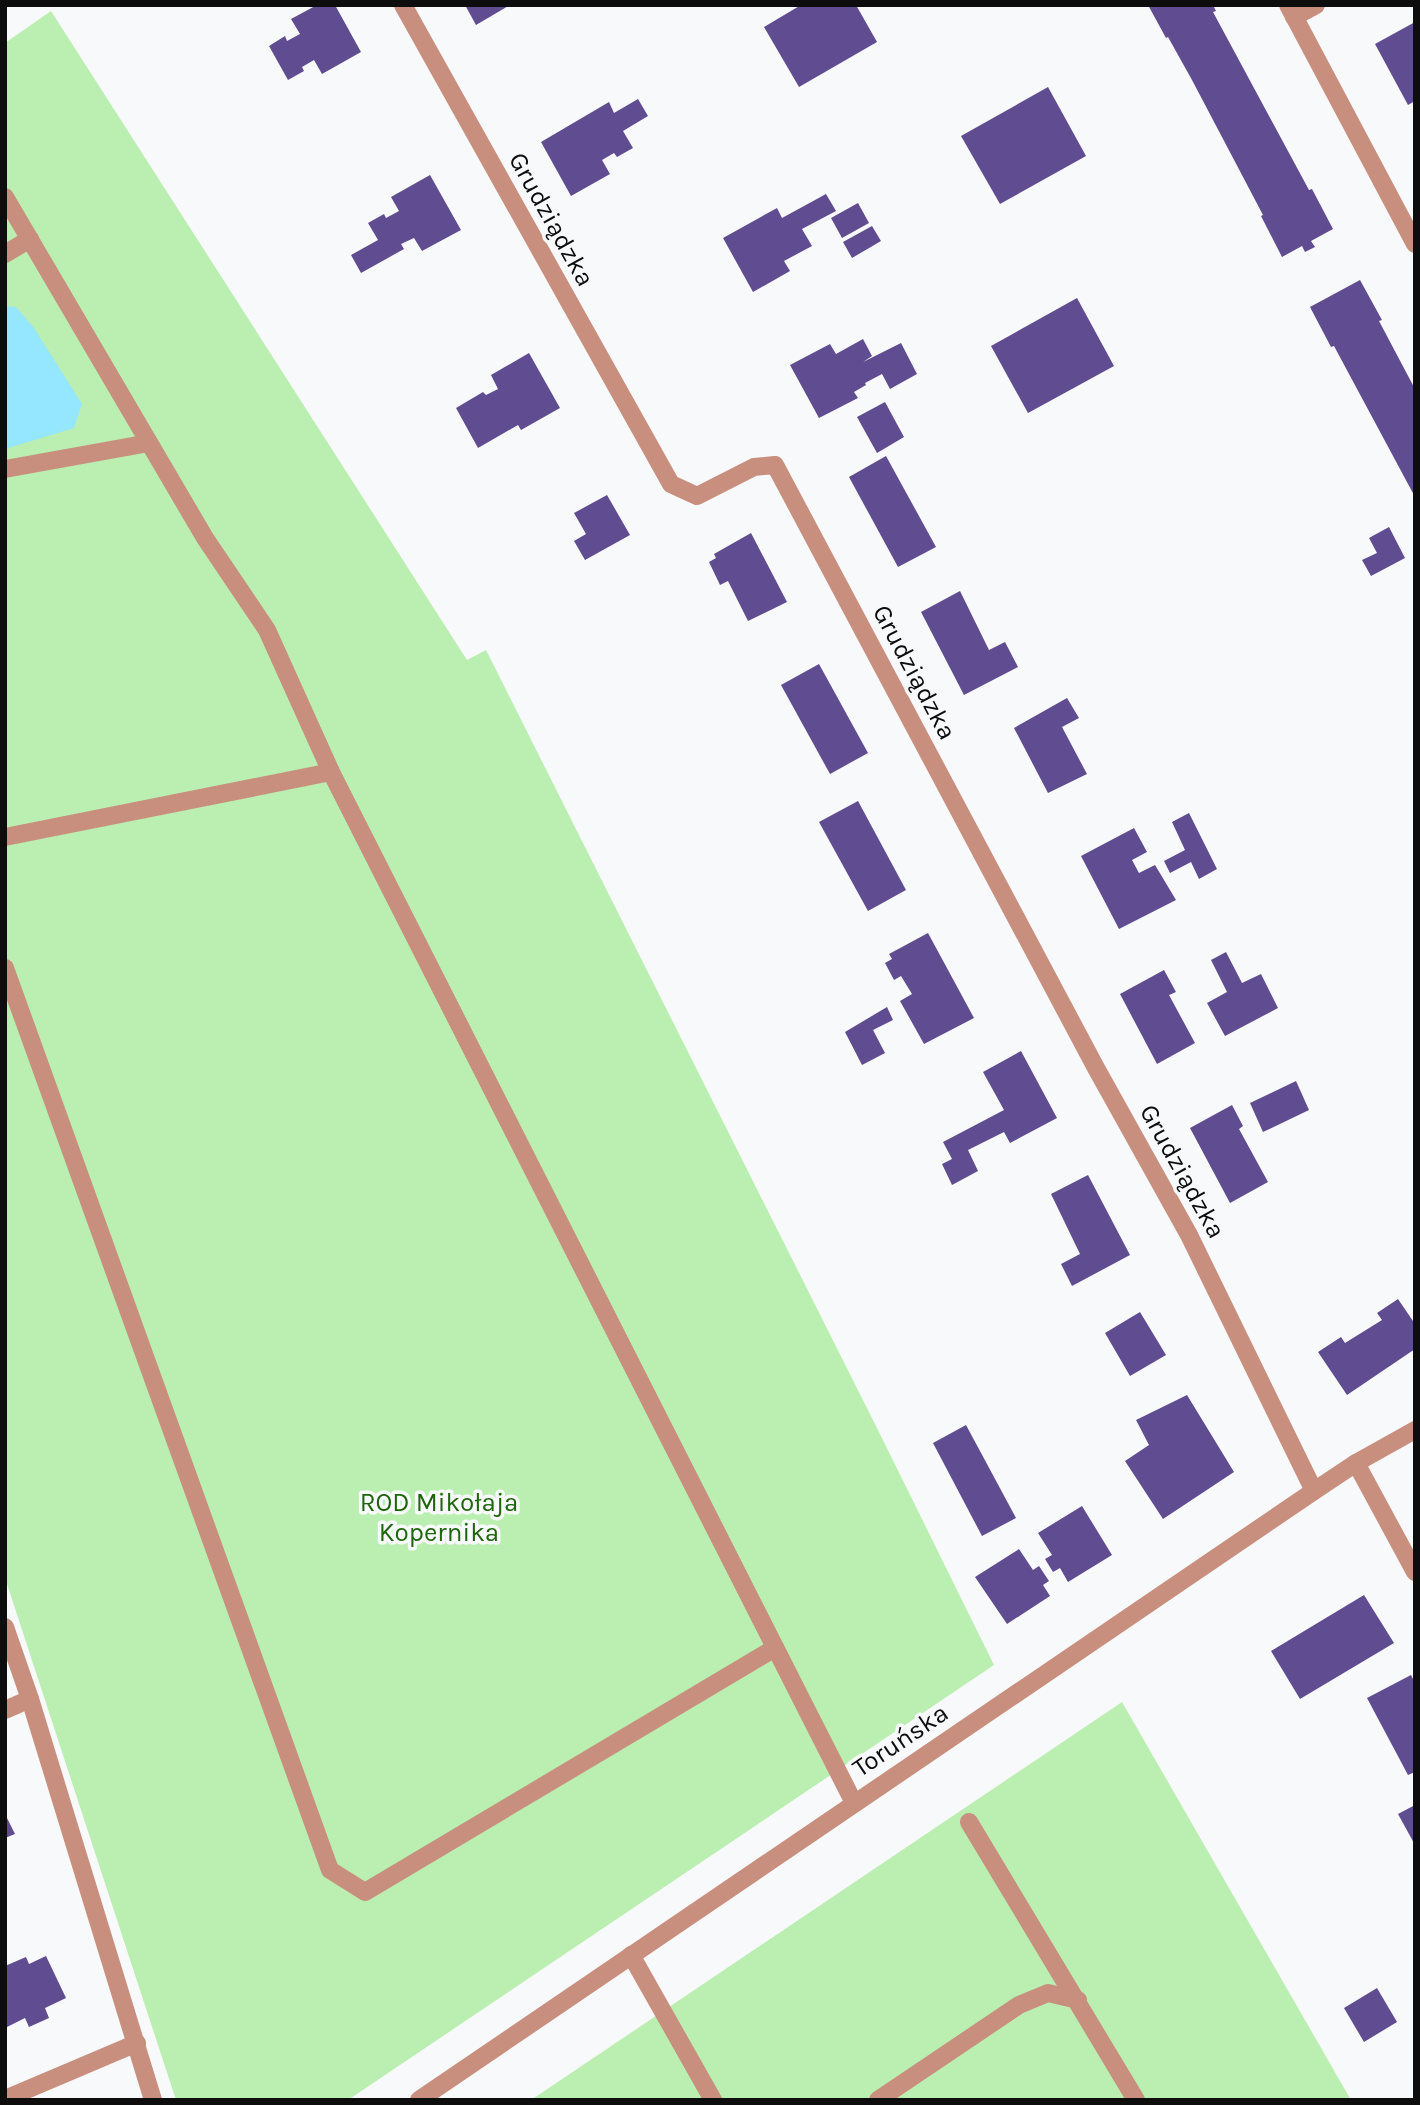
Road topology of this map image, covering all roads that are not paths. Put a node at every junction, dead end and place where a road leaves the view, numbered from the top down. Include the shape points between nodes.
1 (403, 5) edge
2 (1316, 5) edge
3 (1291, 11) edge
4 (5, 197) edge
5 (30, 239) junction
6 (1415, 244) edge
7 (5, 254) edge
8 (149, 443) junction
9 (5, 469) edge
10 (331, 772) junction
11 (5, 837) edge
12 (5, 968) edge
13 (1415, 1430) edge
14 (1356, 1463) junction
15 (1314, 1491) junction
16 (1415, 1572) edge
17 (5, 1627) edge
18 (775, 1648) junction
19 (30, 1699) junction
20 (5, 1710) edge
21 (854, 1803) junction
22 (969, 1822) dead end
23 (631, 1955) junction
24 (1078, 2000) junction
25 (136, 2043) junction
26 (5, 2099) edge
27 (153, 2100) edge
28 (419, 2100) edge
29 (713, 2100) edge
30 (878, 2100) edge
31 (1136, 2100) edge

1 - 15 street, Grudziądzka via 671,484 698,496 754,467 775,465 1189,1235
2 - 3 street
3 - 6 street
4 - 5 street
5 - 7 street
5 - 8 street
8 - 9 street
8 - 10 street via 267,630
10 - 11 street
10 - 18 street
12 - 18 street via 330,1870 365,1892
13 - 14 street, Toruńska
14 - 15 street, Toruńska
14 - 16 street
15 - 21 street, Toruńska
17 - 19 street
18 - 21 street
19 - 20 street
19 - 25 street
21 - 23 street, Toruńska
22 - 24 street
23 - 28 street, Toruńska
23 - 29 street
24 - 30 street via 1048,1993 1018,2005
24 - 31 street
25 - 26 street
25 - 27 street

